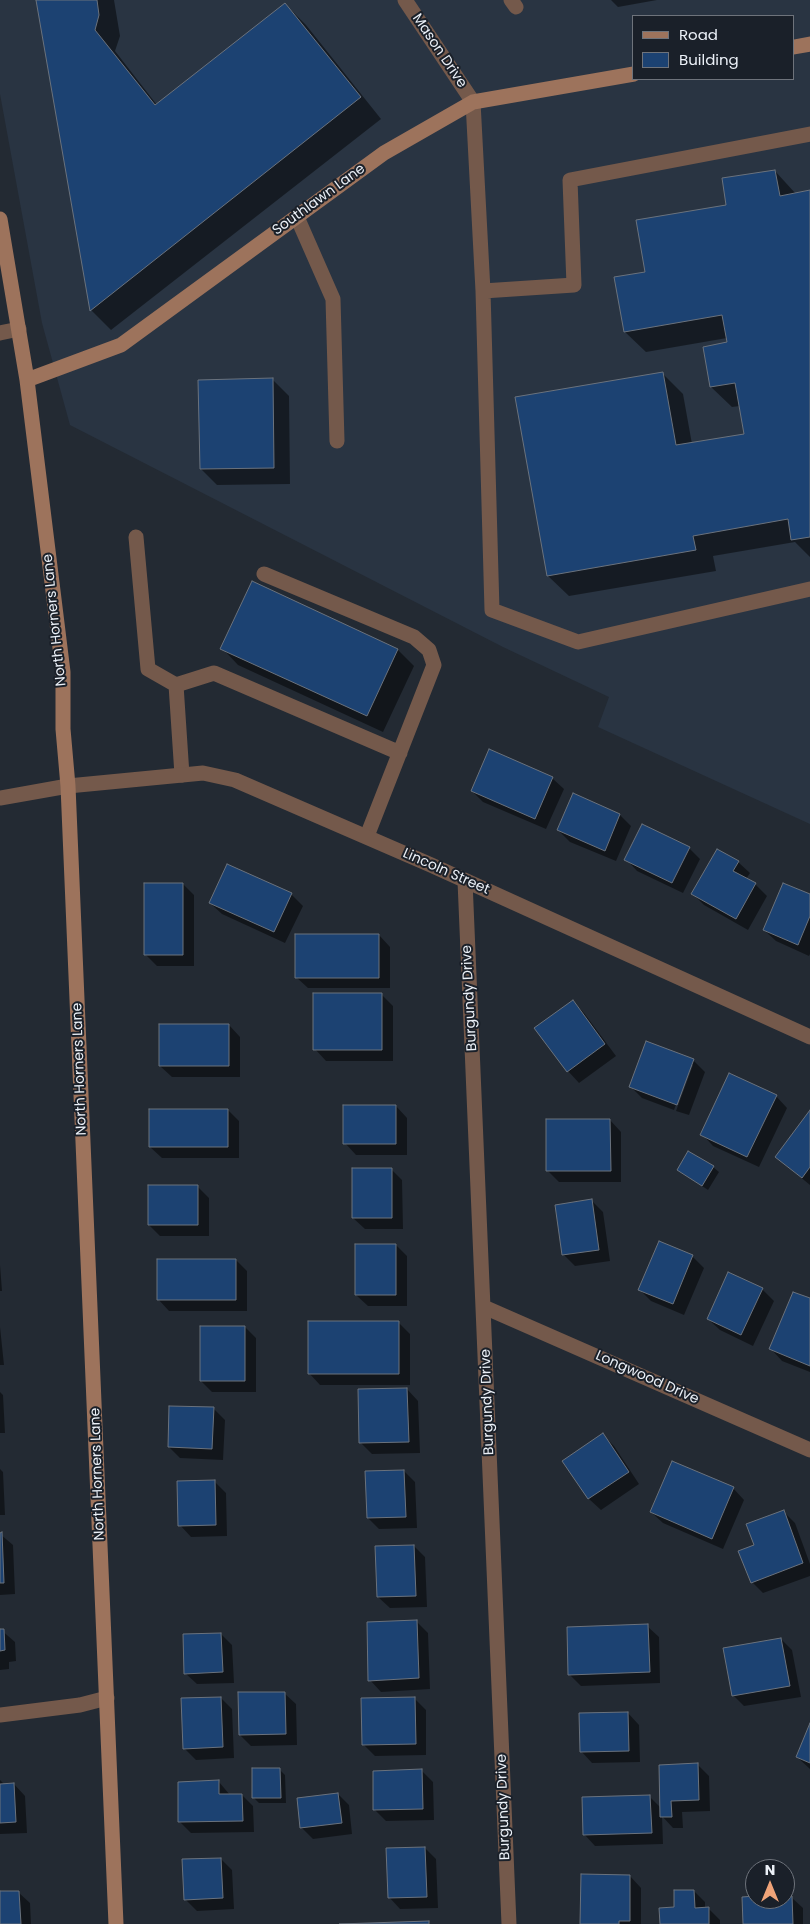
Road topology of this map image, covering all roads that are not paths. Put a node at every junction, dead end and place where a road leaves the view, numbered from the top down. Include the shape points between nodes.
1 (405, 0) edge
2 (810, 44) edge
3 (795, 47) edge
4 (632, 74) edge
5 (473, 102) junction
6 (810, 134) edge
7 (297, 217) junction
8 (0, 219) edge
9 (483, 291) junction
10 (19, 329) junction
11 (0, 333) edge
12 (27, 380) junction
13 (337, 441) dead end
14 (136, 537) dead end
15 (264, 574) dead end
16 (810, 589) edge
17 (176, 685) junction
18 (400, 753) junction
19 (182, 775) junction
20 (68, 786) junction
21 (0, 798) edge
22 (367, 836) junction
23 (464, 880) junction
24 (810, 1037) edge
25 (484, 1307) junction
26 (810, 1450) edge
27 (107, 1698) junction
28 (0, 1715) edge
29 (116, 1924) edge
30 (509, 1924) edge

1 - 5 street, Mason Drive
2 - 3 street
4 - 5 street, Southlawn Lane
5 - 7 street, Southlawn Lane via 384,153
5 - 9 street
6 - 9 street via 570,180 574,285
7 - 12 street, Southlawn Lane via 121,345
7 - 13 street via 333,299
8 - 10 street, North Horners Lane
9 - 16 street via 492,610 578,642
10 - 11 street
10 - 12 street, North Horners Lane
12 - 20 street, North Horners Lane via 63,672
14 - 17 street via 148,670
15 - 18 street via 414,638 429,650 434,665
17 - 18 street via 214,673
17 - 19 street
18 - 22 street
19 - 20 street, Lincoln Street
19 - 22 street, Lincoln Street via 202,773 235,780
20 - 21 street, Lincoln Street
20 - 27 street, North Horners Lane
22 - 23 street, Lincoln Street
23 - 24 street, Lincoln Street
23 - 25 street, Burgundy Drive
25 - 26 street, Longwood Drive
25 - 30 street, Burgundy Drive
27 - 28 street via 80,1706
27 - 29 street, North Horners Lane

